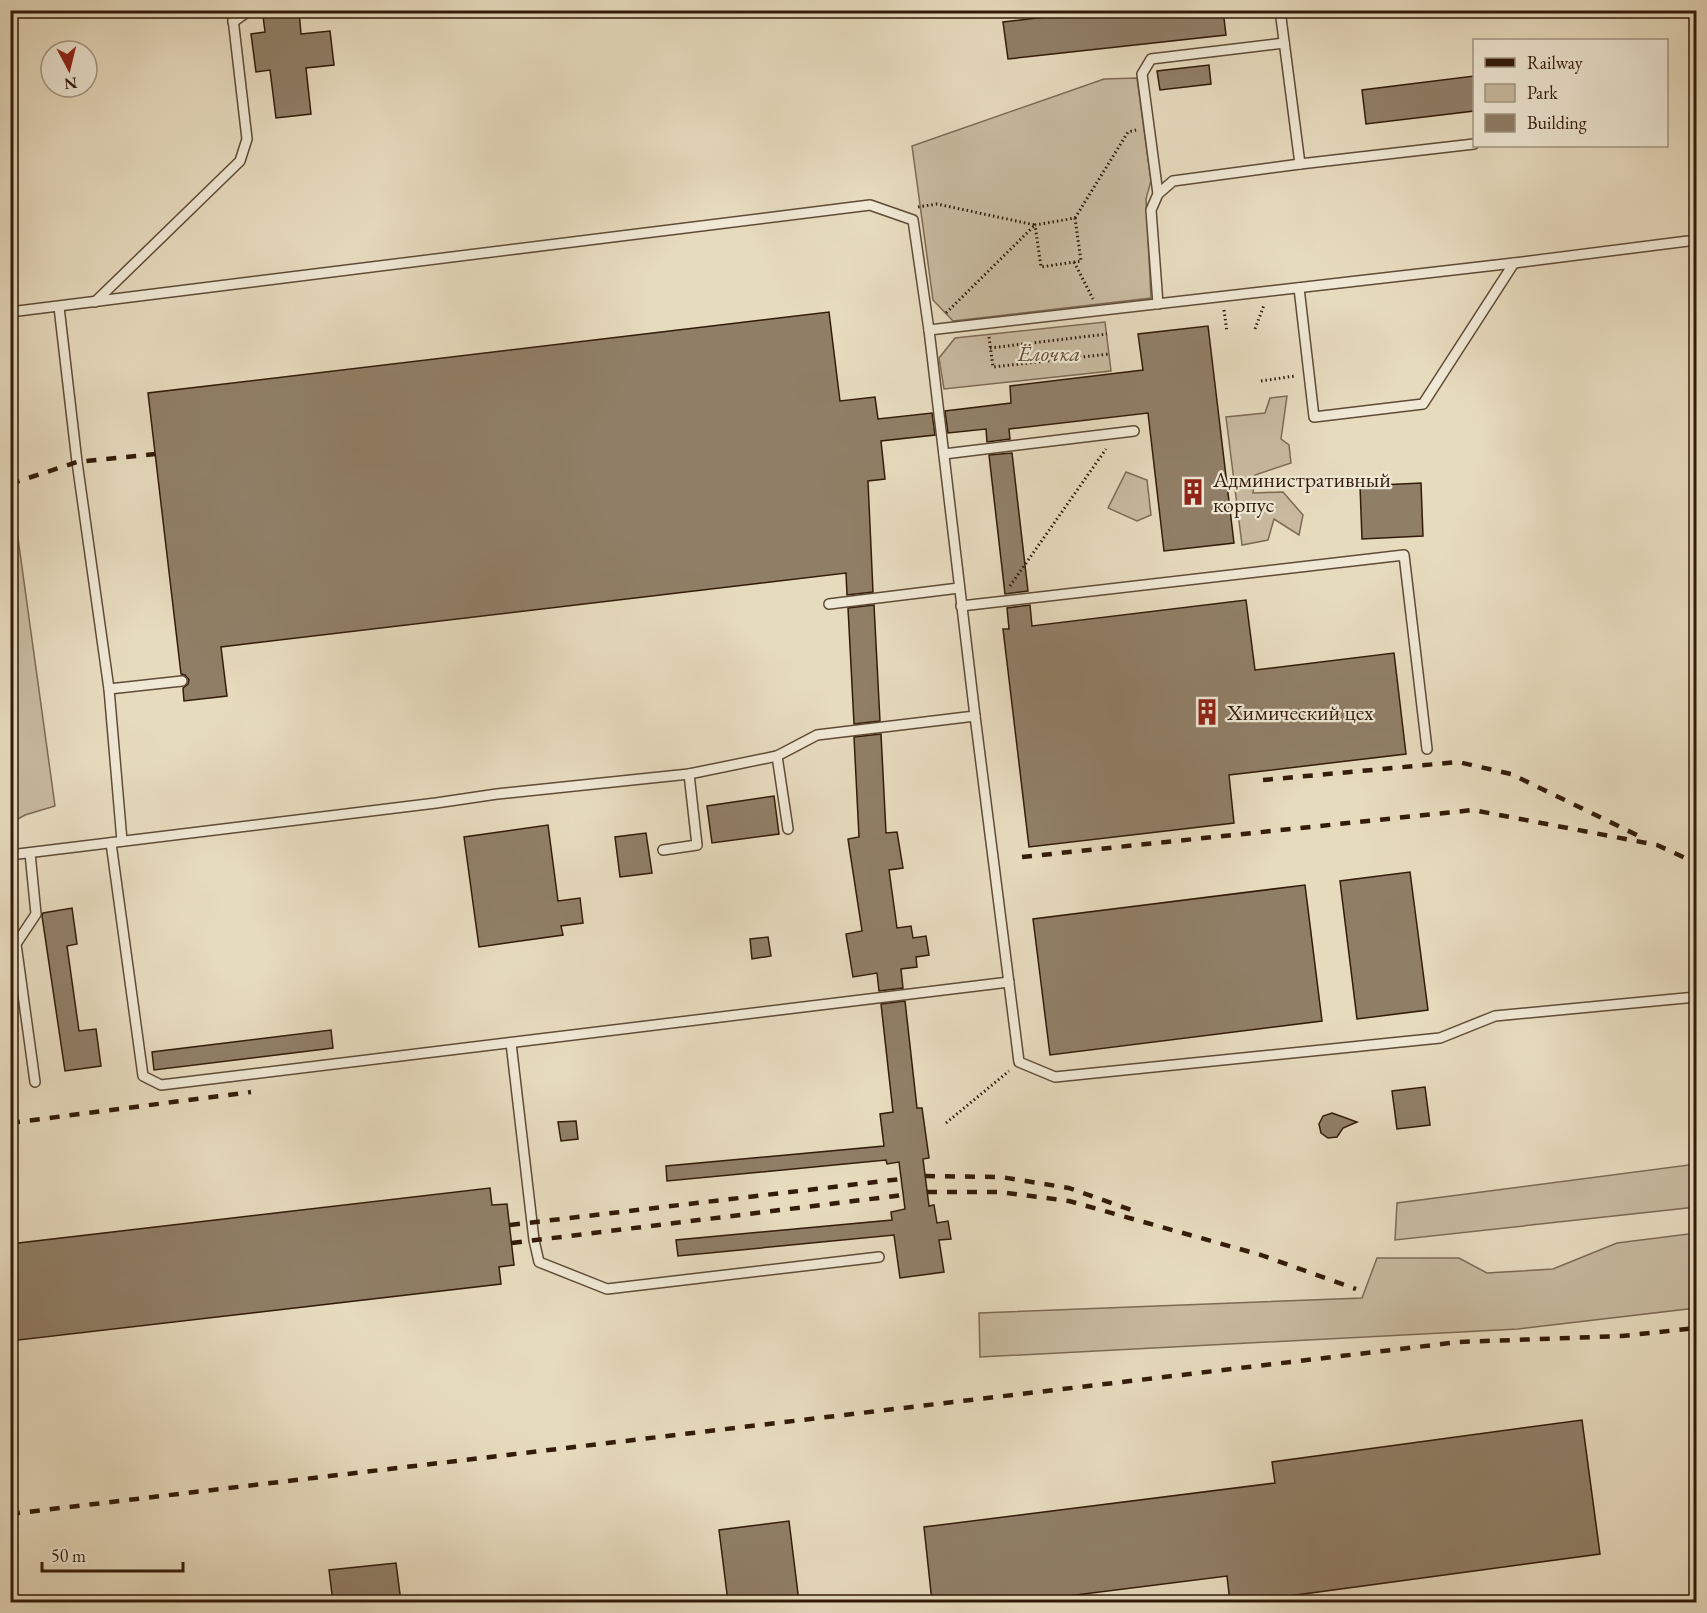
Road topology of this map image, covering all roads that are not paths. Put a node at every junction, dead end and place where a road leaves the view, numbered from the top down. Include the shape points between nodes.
1 (232, 10) edge
2 (250, 10) edge
3 (1280, 10) edge
4 (233, 22) junction
5 (1284, 44) junction
6 (1473, 144) edge
7 (1300, 164) junction
8 (1158, 194) junction
9 (1696, 240) edge
10 (1514, 263) junction
11 (1299, 288) junction
12 (95, 302) junction
13 (1158, 304) junction
14 (59, 307) junction
15 (10, 312) edge
16 (929, 330) junction
17 (1134, 431) dead end
18 (944, 454) junction
19 (959, 588) junction
20 (829, 604) dead end
21 (961, 606) junction
22 (182, 681) dead end
23 (109, 689) junction
24 (975, 716) junction
25 (1427, 749) dead end
26 (777, 756) junction
27 (689, 774) junction
28 (788, 829) dead end
29 (122, 841) junction
30 (111, 843) junction
31 (663, 850) dead end
32 (30, 853) junction
33 (10, 855) edge
34 (1009, 982) junction
35 (1696, 997) edge
36 (511, 1042) junction
37 (35, 1083) dead end
38 (879, 1257) dead end

1 - 4 lane
2 - 4 lane
3 - 5 lane
4 - 12 lane via 247,139 240,161
5 - 7 lane
5 - 8 lane via 1151,58 1142,74
6 - 7 lane
7 - 8 lane via 1173,181
8 - 13 lane via 1150,210
9 - 10 lane
10 - 11 lane
10 - 11 lane via 1423,404 1314,417
11 - 13 lane
12 - 14 lane
12 - 16 lane via 870,205 913,220
13 - 16 lane
14 - 15 lane
14 - 23 lane
16 - 18 lane
17 - 18 lane
18 - 19 lane
19 - 20 lane
19 - 21 lane
21 - 24 lane
21 - 25 lane via 1404,555
22 - 23 lane
23 - 29 lane
24 - 26 lane via 817,735
24 - 34 lane
26 - 27 lane
26 - 28 lane
27 - 29 lane
27 - 31 lane via 697,846
29 - 30 lane
30 - 32 lane
30 - 36 lane via 143,1076 161,1085
32 - 33 lane
32 - 37 lane via 36,914 16,944
34 - 35 lane via 1020,1062 1055,1077 1440,1038 1495,1016
34 - 36 lane
36 - 38 lane via 538,1262 607,1289

